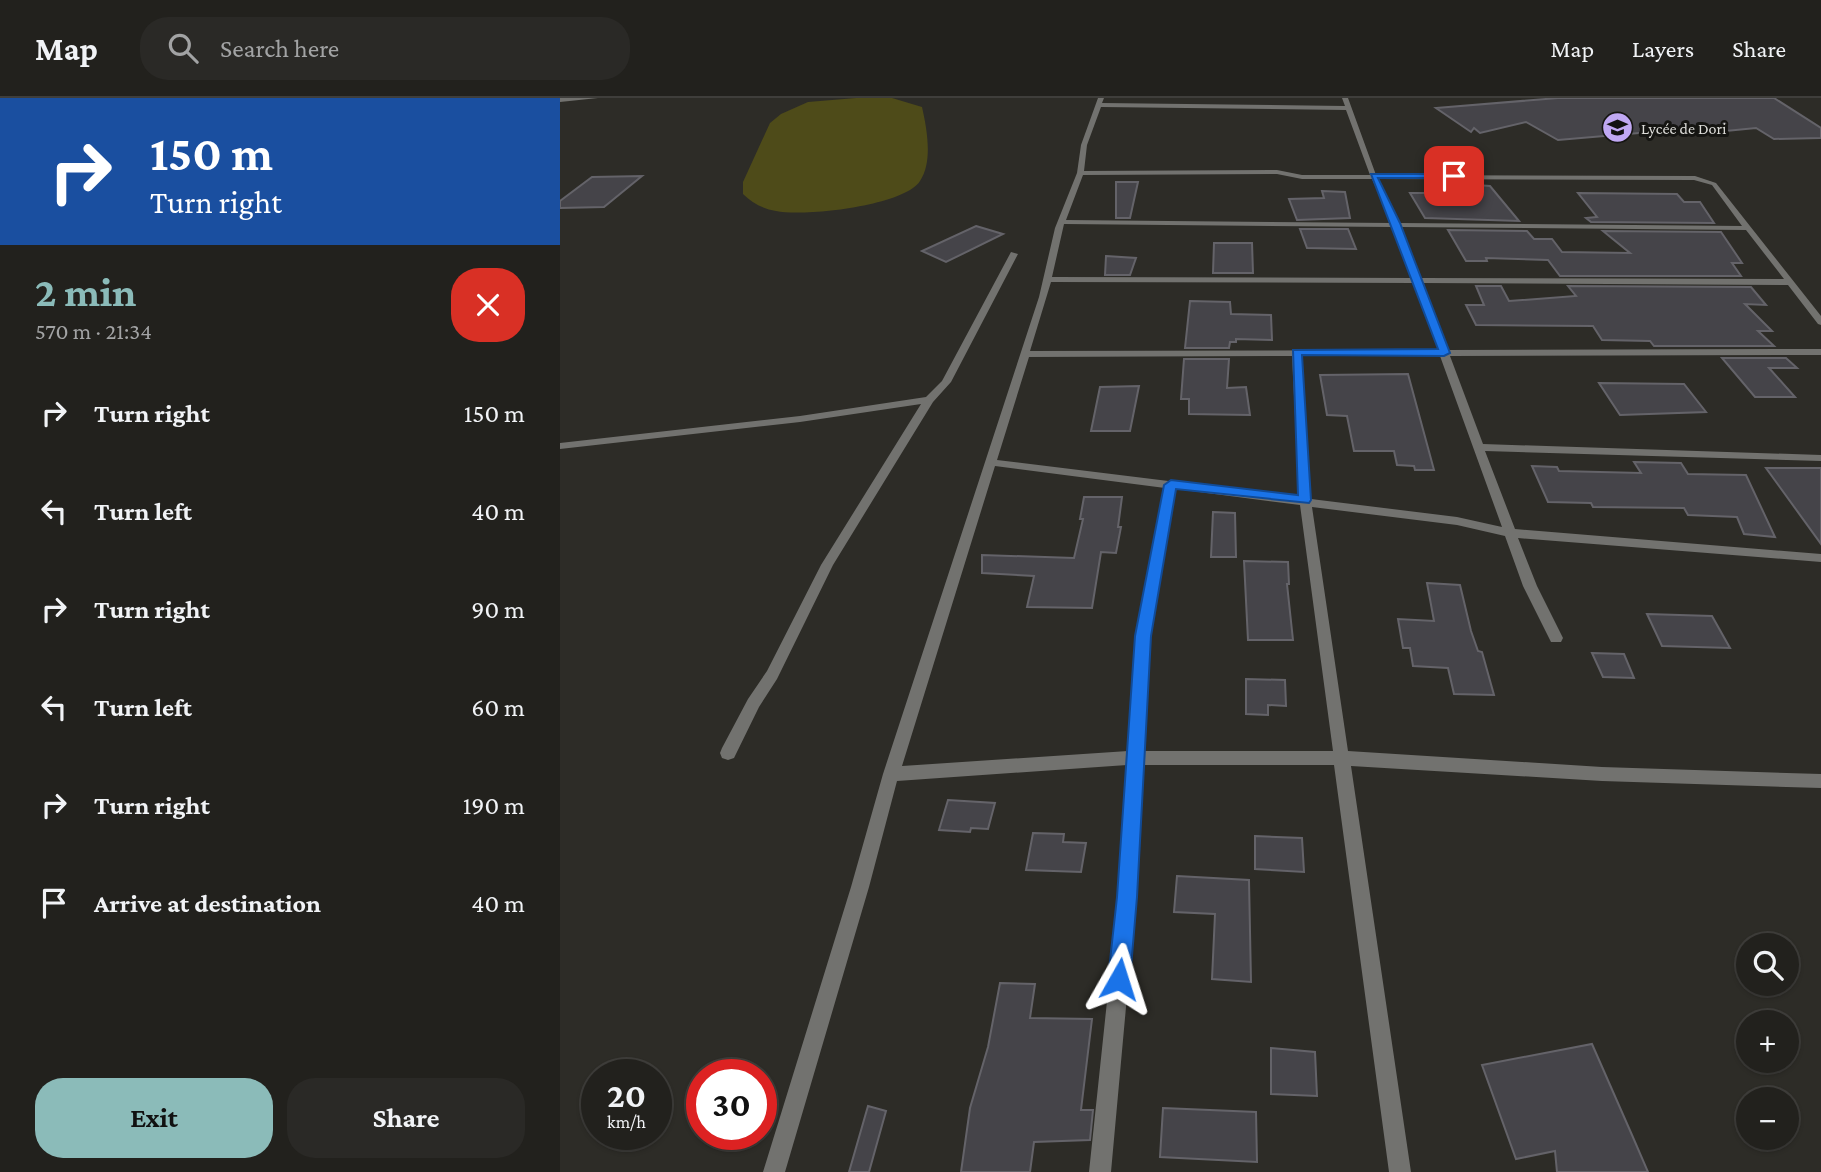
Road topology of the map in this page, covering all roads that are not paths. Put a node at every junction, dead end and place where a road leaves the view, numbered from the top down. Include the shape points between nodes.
1 (595, 98) edge
2 (1194, 98) edge
3 (1255, 98) edge
4 (1345, 98) edge
5 (560, 100) edge
6 (1101, 101) edge
7 (1193, 106) junction
8 (1256, 107) junction
9 (1349, 108) junction
10 (1080, 173) junction
11 (1373, 175) junction
12 (1061, 222) junction
13 (1396, 223) junction
14 (1748, 228) junction
15 (1014, 254) dead end
16 (1048, 279) junction
17 (1417, 281) junction
18 (1788, 282) junction
19 (1821, 322) edge
20 (1297, 352) junction
21 (1821, 352) edge
22 (1444, 353) junction
23 (1024, 354) junction
24 (929, 400) junction
25 (560, 446) edge
26 (1479, 447) junction
27 (1821, 458) edge
28 (989, 462) junction
29 (1171, 485) junction
30 (1305, 500) junction
31 (1511, 533) junction
32 (1821, 558) edge
33 (1556, 638) dead end
34 (727, 753) dead end
35 (1135, 758) junction
36 (1341, 758) junction
37 (891, 774) junction
38 (1821, 781) edge
39 (774, 1172) edge
40 (1100, 1172) edge
41 (1400, 1172) edge

1 - 5 street
2 - 7 street
3 - 8 street
4 - 9 street
6 - 7 street
6 - 10 street via 1084,145
7 - 8 street
8 - 9 street
9 - 11 street
10 - 11 street
10 - 12 street
11 - 13 street
11 - 14 street via 1695,177 1714,184
12 - 13 street
12 - 16 street
13 - 14 street
13 - 17 street
14 - 18 street
15 - 24 street via 946,382
16 - 17 street
16 - 23 street
17 - 18 street
17 - 22 street
18 - 19 street
20 - 22 street
20 - 23 street
20 - 30 street
21 - 22 street
22 - 26 street
23 - 28 street
24 - 25 street
24 - 34 street via 827,565
26 - 27 street
26 - 31 street
28 - 29 street
28 - 37 street
29 - 30 street
29 - 35 street via 1143,636
30 - 31 street
30 - 36 street
31 - 32 street
31 - 33 street
35 - 36 street
35 - 37 street
35 - 40 street via 1127,897
36 - 38 street
36 - 41 street
37 - 39 street

